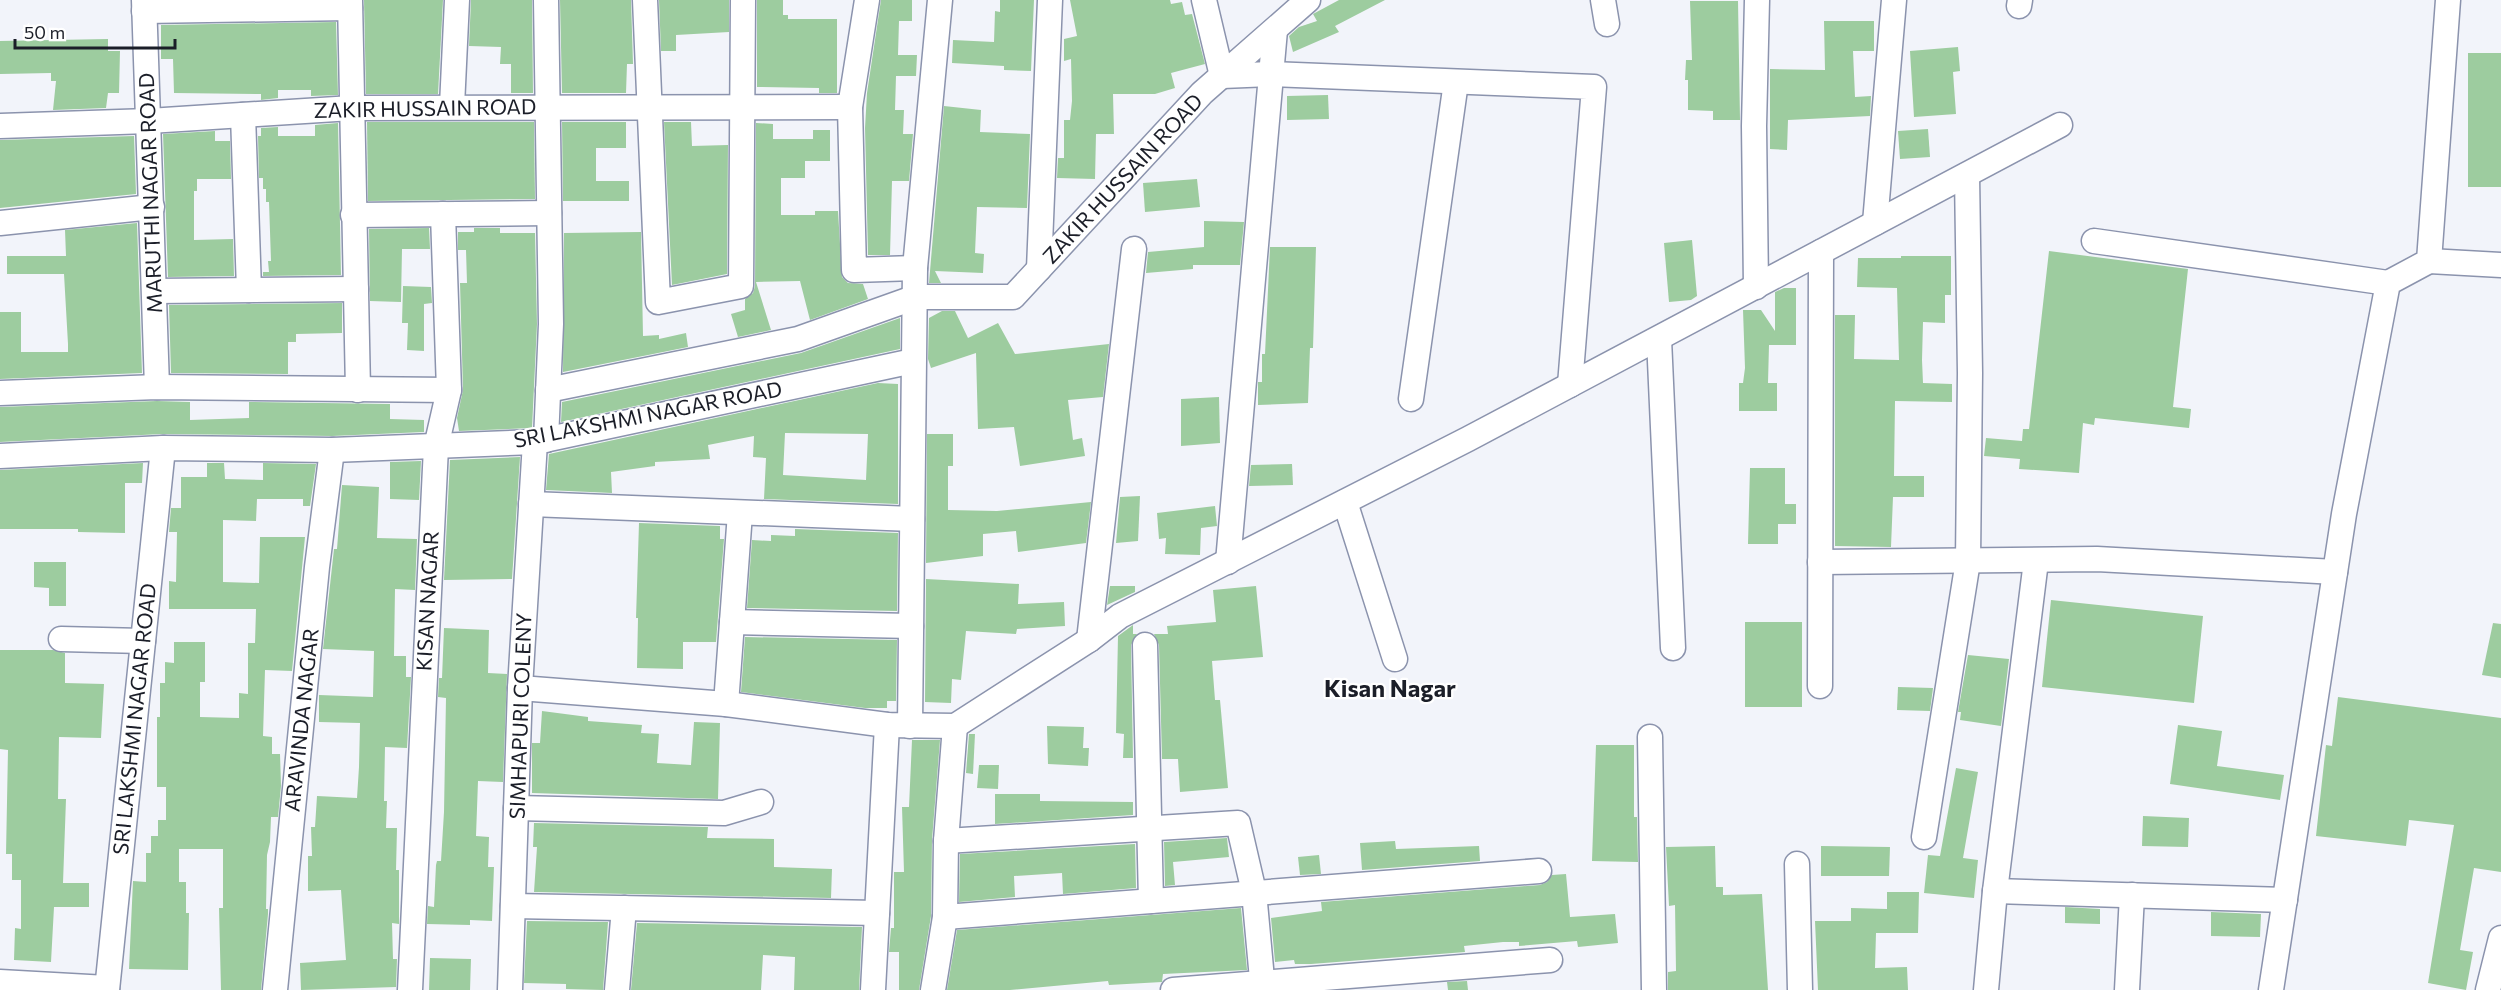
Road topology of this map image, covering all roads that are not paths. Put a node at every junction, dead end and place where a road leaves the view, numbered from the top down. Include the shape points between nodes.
1 (457, 0) edge
2 (546, 0) edge
3 (645, 0) edge
4 (743, 0) edge
5 (867, 0) edge
6 (940, 0) edge
7 (1050, 0) edge
8 (1204, 0) edge
9 (1308, 0) edge
10 (1603, 0) edge
11 (1757, 0) edge
12 (1894, 0) edge
13 (2448, 0) edge
14 (280, 4) edge
15 (350, 4) edge
16 (144, 6) edge
17 (1283, 16) edge
18 (1607, 24) dead end
19 (1271, 74) junction
20 (1222, 76) junction
21 (1456, 82) junction
22 (741, 105) junction
23 (452, 106) junction
24 (549, 106) junction
25 (651, 106) junction
26 (850, 106) junction
27 (352, 108) junction
28 (243, 115) junction
29 (148, 121) junction
30 (2060, 125) dead end
31 (0, 126) edge
32 (1967, 175) junction
33 (152, 207) junction
34 (549, 213) junction
35 (443, 214) junction
36 (353, 215) junction
37 (0, 223) edge
38 (1875, 224) junction
39 (2094, 241) dead end
40 (1134, 249) dead end
41 (1821, 252) junction
42 (2429, 261) junction
43 (2501, 265) edge
44 (915, 268) junction
45 (1039, 269) junction
46 (2388, 283) junction
47 (1756, 287) junction
48 (356, 289) junction
49 (249, 290) junction
50 (155, 291) junction
51 (916, 297) junction
52 (1659, 339) junction
53 (913, 361) junction
54 (1570, 385) junction
55 (157, 387) junction
56 (358, 390) junction
57 (449, 390) junction
58 (548, 390) junction
59 (0, 393) edge
60 (1412, 399) dead end
61 (540, 441) junction
62 (436, 447) junction
63 (164, 448) junction
64 (332, 450) junction
65 (0, 456) edge
66 (1345, 502) junction
67 (531, 504) junction
68 (740, 513) junction
69 (912, 519) junction
70 (1228, 561) junction
71 (1968, 561) junction
72 (2036, 561) junction
73 (1820, 562) junction
74 (2335, 572) junction
75 (732, 622) junction
76 (911, 626) junction
77 (61, 639) dead end
78 (1089, 640) junction
79 (143, 641) junction
80 (1145, 645) dead end
81 (1673, 648) dead end
82 (1395, 659) dead end
83 (1820, 686) dead end
84 (520, 688) junction
85 (726, 705) junction
86 (899, 726) junction
87 (955, 726) junction
88 (1650, 737) dead end
89 (761, 802) dead end
90 (516, 808) junction
91 (1149, 828) junction
92 (1924, 837) dead end
93 (946, 841) junction
94 (1797, 864) dead end
95 (1539, 871) dead end
96 (1995, 891) junction
97 (1254, 892) junction
98 (2132, 895) junction
99 (2285, 900) junction
100 (1151, 901) junction
101 (513, 906) junction
102 (624, 908) junction
103 (877, 914) junction
104 (945, 917) junction
105 (2501, 938) edge
106 (1550, 960) dead end
107 (0, 982) edge
108 (1263, 987) edge
109 (107, 989) edge
110 (275, 990) edge
111 (410, 990) edge
112 (510, 990) edge
113 (617, 990) edge
114 (873, 990) edge
115 (933, 990) edge
116 (1173, 990) edge
117 (1654, 990) edge
118 (1800, 990) edge
119 (1986, 990) edge
120 (2127, 990) edge
121 (2271, 990) edge
122 (2488, 990) edge

1 - 23 street
2 - 24 street, SIMHAPURI COLENY
3 - 25 street
4 - 22 street
5 - 26 street
6 - 44 street
7 - 45 street
8 - 20 street
9 - 17 street, ZAKIR HUSSAIN ROAD
10 - 18 street
11 - 47 street
12 - 38 street
13 - 42 street
14 - 15 street
14 - 16 street
15 - 27 street
16 - 29 street, MARUTHI NAGAR ROAD
17 - 19 street
17 - 20 street, ZAKIR HUSSAIN ROAD
19 - 20 street
19 - 21 street
19 - 70 street
20 - 45 street, ZAKIR HUSSAIN ROAD
21 - 54 street via 1594,87
21 - 60 street
22 - 25 street, ZAKIR HUSSAIN ROAD
22 - 25 street via 741,286 658,302
22 - 26 street, ZAKIR HUSSAIN ROAD
23 - 24 street, ZAKIR HUSSAIN ROAD
23 - 27 street, ZAKIR HUSSAIN ROAD
24 - 25 street, ZAKIR HUSSAIN ROAD
24 - 34 street, SIMHAPURI COLENY
26 - 44 street via 854,270
27 - 28 street, ZAKIR HUSSAIN ROAD
27 - 36 street
28 - 29 street, ZAKIR HUSSAIN ROAD
28 - 49 street
29 - 31 street, ZAKIR HUSSAIN ROAD
29 - 33 street, MARUTHI NAGAR ROAD
30 - 32 street
32 - 38 street
32 - 71 street
33 - 37 street
33 - 50 street, MARUTHI NAGAR ROAD
34 - 35 street
34 - 58 street, SIMHAPURI COLENY
35 - 36 street
35 - 57 street, KISAN NAGAR
36 - 48 street
38 - 41 street
39 - 46 street
40 - 78 street
41 - 47 street
41 - 73 street
42 - 43 street
42 - 46 street
44 - 51 street
45 - 51 street, ZAKIR HUSSAIN ROAD via 1013,297
46 - 74 street
47 - 52 street
48 - 49 street
48 - 56 street
49 - 50 street
50 - 55 street, MARUTHI NAGAR ROAD
51 - 53 street
51 - 58 street, ZAKIR HUSSAIN ROAD via 798,339
52 - 54 street
52 - 81 street
53 - 61 street, SRI LAKSHMI NAGAR ROAD
53 - 69 street
54 - 66 street
55 - 56 street
55 - 59 street
56 - 57 street
57 - 62 street, KISAN NAGAR
58 - 61 street, SIMHAPURI COLENY
61 - 62 street, SRI LAKSHMI NAGAR ROAD
61 - 67 street, SIMHAPURI COLENY
62 - 64 street, SRI LAKSHMI NAGAR ROAD
62 - 111 street, KISAN NAGAR
63 - 64 street, SRI LAKSHMI NAGAR ROAD
63 - 65 street, SRI LAKSHMI NAGAR ROAD
63 - 79 street, SRI LAKSHMI NAGAR ROAD
64 - 110 street, ARAVINDA NAGAR
66 - 70 street
66 - 82 street
67 - 68 street
67 - 84 street, SIMHAPURI COLENY
68 - 69 street
68 - 75 street
69 - 76 street
70 - 78 street via 1120,616
71 - 72 street
71 - 73 street
71 - 92 street
72 - 74 street via 2097,559
72 - 96 street
73 - 83 street
74 - 99 street
75 - 76 street
75 - 85 street
76 - 86 street
77 - 79 street
78 - 87 street
79 - 109 street, SRI LAKSHMI NAGAR ROAD
80 - 91 street
84 - 85 street
84 - 90 street, SIMHAPURI COLENY
85 - 86 street
86 - 87 street
86 - 103 street
87 - 93 street
88 - 117 street
89 - 90 street via 724,813
90 - 101 street, SIMHAPURI COLENY
91 - 93 street
91 - 97 street via 1238,823
91 - 100 street
93 - 104 street
94 - 118 street
95 - 97 street
96 - 98 street
96 - 119 street
97 - 100 street
97 - 108 street
98 - 99 street
98 - 120 street
99 - 121 street
100 - 104 street
101 - 102 street
101 - 112 street, SIMHAPURI COLENY
102 - 103 street
102 - 113 street
103 - 114 street
104 - 115 street
105 - 122 street
106 - 108 street
107 - 109 street
108 - 116 street

